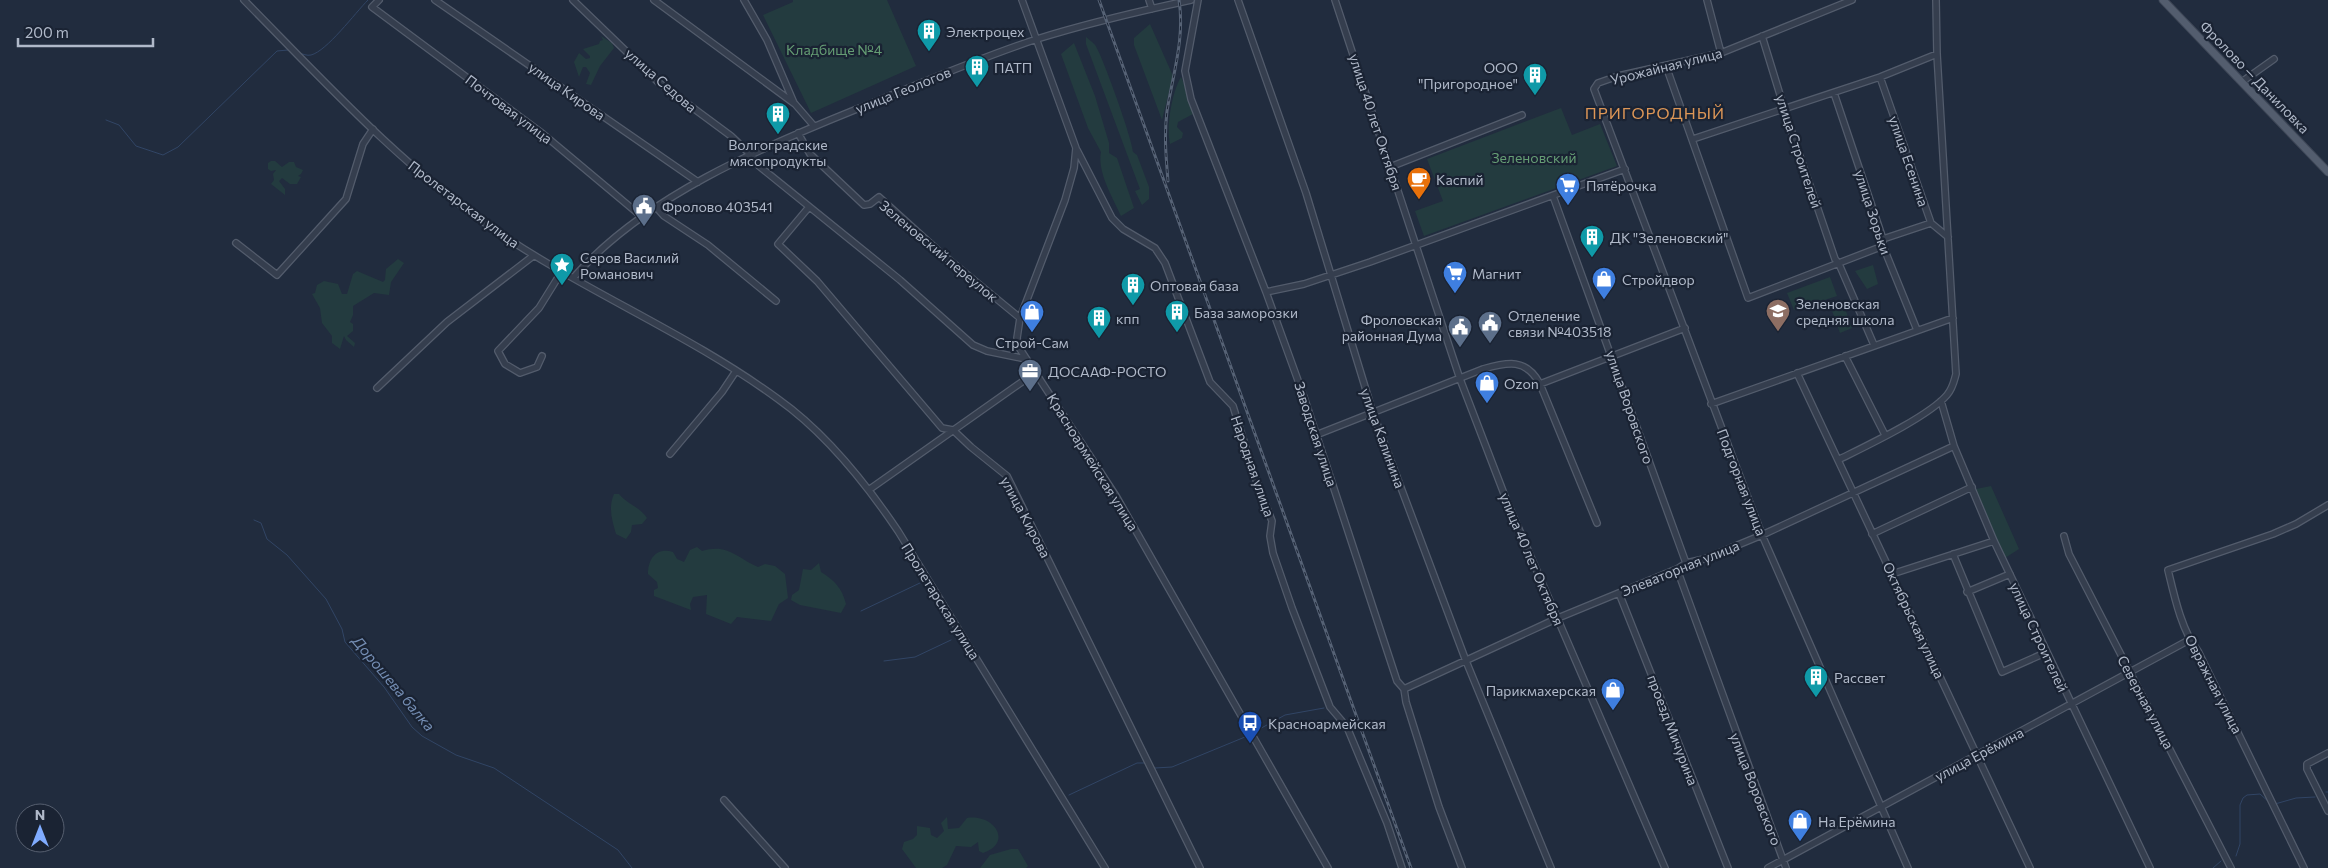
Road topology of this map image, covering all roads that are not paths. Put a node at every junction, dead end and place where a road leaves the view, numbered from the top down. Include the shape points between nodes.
1 (244, 0) edge
2 (378, 0) edge
3 (435, 0) edge
4 (573, 0) edge
5 (654, 0) edge
6 (744, 0) edge
7 (1022, 0) edge
8 (1150, 0) edge
9 (1192, 0) edge
10 (1198, 0) edge
11 (1238, 0) edge
12 (1335, 0) edge
13 (1706, 0) edge
14 (1852, 0) edge
15 (1936, 0) edge
16 (2164, 0) edge
17 (1152, 9) junction
18 (1762, 36) junction
19 (1038, 39) junction
20 (1721, 53) junction
21 (1937, 54) junction
22 (2274, 59) dead end
23 (1666, 66) junction
24 (1880, 77) junction
25 (2242, 81) junction
26 (1594, 89) joint
27 (1834, 93) junction
28 (795, 104) junction
29 (1785, 109) junction
30 (1522, 115) dead end
31 (814, 126) junction
32 (373, 129) junction
33 (798, 133) junction
34 (1693, 139) junction
35 (1076, 148) junction
36 (752, 156) junction
37 (1390, 167) junction
38 (1625, 169) junction
39 (2328, 172) edge
40 (698, 182) junction
41 (1553, 196) junction
42 (656, 207) junction
43 (809, 208) junction
44 (641, 216) junction
45 (1931, 224) junction
46 (1948, 238) junction
47 (1883, 239) junction
48 (236, 243) dead end
49 (1415, 245) junction
50 (1883, 246) junction
51 (533, 256) junction
52 (1839, 264) junction
53 (562, 272) junction
54 (1330, 275) junction
55 (574, 278) junction
56 (1266, 292) junction
57 (776, 301) dead end
58 (1020, 318) junction
59 (1953, 318) junction
60 (1685, 328) junction
61 (1917, 330) junction
62 (1874, 345) junction
63 (542, 356) dead end
64 (1611, 356) junction
65 (1845, 356) junction
66 (1026, 359) junction
67 (736, 371) junction
68 (1036, 372) junction
69 (1797, 373) junction
70 (1460, 379) junction
71 (1540, 384) junction
72 (377, 388) dead end
73 (1941, 401) junction
74 (1711, 404) junction
75 (1373, 413) junction
76 (953, 430) junction
77 (1316, 435) junction
78 (1885, 435) junction
79 (1954, 446) junction
80 (670, 454) dead end
81 (1838, 460) junction
82 (1972, 487) junction
83 (870, 489) junction
84 (1852, 492) junction
85 (2328, 505) edge
86 (1597, 523) dead end
87 (1872, 534) junction
88 (1762, 535) junction
89 (2064, 536) dead end
90 (1994, 541) junction
91 (1952, 554) junction
92 (1686, 563) junction
93 (1676, 569) junction
94 (1892, 574) junction
95 (2010, 574) junction
96 (1967, 592) junction
97 (1619, 593) junction
98 (1558, 618) junction
99 (2189, 640) junction
100 (2047, 652) junction
101 (1466, 661) junction
102 (2131, 673) junction
103 (1404, 689) junction
104 (2071, 704) junction
105 (2328, 753) edge
106 (1977, 754) junction
107 (724, 800) dead end
108 (1882, 806) junction
109 (2328, 811) edge
110 (1783, 860) junction
111 (785, 868) edge
112 (1105, 868) edge
113 (1200, 868) edge
114 (1328, 868) edge
115 (1402, 868) edge
116 (1462, 868) edge
117 (1551, 868) edge
118 (1665, 868) edge
119 (1728, 868) edge
120 (1768, 868) edge
121 (1786, 868) edge
122 (1908, 868) edge
123 (2030, 868) edge
124 (2150, 868) edge
125 (2231, 868) edge
126 (2304, 868) edge

1 - 32 street, Пролетарская улица
2 - 44 street, Почтовая улица via 372,7 543,134
3 - 40 street, улица Кирова
4 - 36 street, улица Седова via 658,82 731,136
5 - 28 street
6 - 28 street via 767,40
7 - 19 street
8 - 17 street
9 - 17 street
10 - 56 street, Заводская улица via 1185,72 1191,99
11 - 54 street, улица Калинина via 1306,192
12 - 37 street, улица 40 лет Октября
13 - 20 street
14 - 18 street, Урожайная улица
15 - 21 street
16 - 25 main road, Фролово — Даниловка
17 - 19 street, улица Геологов
18 - 20 street, Урожайная улица
18 - 29 street, улица Строителей
19 - 31 street, улица Геологов
19 - 35 street
20 - 23 street, Урожайная улица
21 - 24 street
21 - 46 street
22 - 25 street
23 - 26 street, Урожайная улица via 1618,76 1598,83
23 - 34 street
24 - 27 street
24 - 45 street, улица Есенина
25 - 39 main road, Фролово — Даниловка
26 - 38 street, Подгорная улица
27 - 29 street
27 - 47 street, улица Зорьки
28 - 31 street
29 - 34 street
29 - 52 street, улица Строителей via 1829,244
30 - 37 street
31 - 33 street, улица Геологов
32 - 48 street via 362,144 346,199 278,275
32 - 51 street, Пролетарская улица via 444,191
33 - 36 street, улица Геологов
33 - 58 street, Зеленовский переулок via 810,154 864,205 879,197
34 - 52 street via 1748,298
35 - 58 street via 1065,200
35 - 115 street, Народная улица via 1112,218 1123,229 1155,248 1165,263 1210,382 1233,406 1272,521 1273,552 1292,608 1330,706 1347,727
36 - 40 street, улица Геологов
36 - 43 street via 759,166
37 - 49 street, улица 40 лет Октября
38 - 41 street
38 - 60 street, Подгорная улица
40 - 42 street, улица Геологов
41 - 49 street
41 - 64 street, улица Воровского
42 - 44 street, улица Геологов
42 - 57 street
43 - 66 street via 900,280 973,345
43 - 76 street, улица Кирова via 778,244 817,281 942,428
44 - 55 street, улица Геологов via 613,238
45 - 46 street, улица Есенина
45 - 47 street
46 - 59 street
47 - 50 street, улица Зорьки
49 - 54 street
49 - 70 street, улица 40 лет Октября
50 - 52 street
50 - 61 street, улица Зорьки
51 - 53 street, Пролетарская улица
51 - 72 street via 447,322
52 - 62 street
53 - 55 street, Пролетарская улица
53 - 63 street via 540,308 498,351 506,364 520,373 537,367
54 - 56 street
54 - 75 street, улица Калинина
55 - 67 street, Пролетарская улица
56 - 77 street, Заводская улица
58 - 66 street via 1017,338
59 - 61 street
59 - 73 street via 1956,374 1952,388
60 - 64 street
60 - 74 street, Подгорная улица
61 - 62 street
62 - 65 street
64 - 71 street
64 - 92 street, улица Воровского
65 - 69 street
65 - 78 street
66 - 68 street, Красноармейская улица
67 - 80 street
67 - 83 street, Пролетарская улица via 780,400 834,448
68 - 76 street
68 - 114 street, Красноармейская улица via 1116,496
69 - 74 street
69 - 81 street, Октябрьская улица
70 - 71 street via 1497,365 1514,364 1530,369
70 - 75 street
70 - 98 street, улица 40 лет Октября via 1506,499
71 - 86 street
73 - 78 street
73 - 79 street, улица Строителей
74 - 88 street, Подгорная улица
75 - 77 street
75 - 101 street, улица Калинина
76 - 83 street
76 - 113 street, улица Кирова via 1008,476
77 - 103 street, Заводская улица via 1397,681
78 - 81 street
79 - 82 street, улица Строителей
79 - 84 street, Элеваторная улица
81 - 84 street, Октябрьская улица
82 - 87 street
82 - 90 street, улица Строителей
83 - 112 street, Пролетарская улица
84 - 87 street, Октябрьская улица
84 - 88 street, Элеваторная улица
85 - 99 street, Овражная улица via 2273,534 2168,570
87 - 94 street, Октябрьская улица
88 - 92 street, Элеваторная улица
88 - 108 street, Подгорная улица
89 - 102 street, Северная улица via 2069,554
90 - 91 street
90 - 95 street, улица Строителей
91 - 94 street
91 - 96 street
92 - 93 street, Элеваторная улица
93 - 97 street, Элеваторная улица
93 - 110 street, улица Воровского
94 - 106 street, Октябрьская улица
95 - 96 street
95 - 100 street, улица Строителей
96 - 100 street via 2002,672
97 - 98 street, Элеваторная улица
97 - 119 street, проезд Мичурина
98 - 101 street, Элеваторная улица
98 - 118 street, улица 40 лет Октября
99 - 102 street, улица Ерёмина
99 - 126 street, Овражная улица via 2198,651 2248,750
100 - 104 street, улица Строителей
101 - 103 street, Элеваторная улица
101 - 117 street, улица Калинина
102 - 104 street, улица Ерёмина
102 - 125 street, Северная улица
103 - 116 street, Заводская улица via 1439,807
104 - 106 street, улица Ерёмина
104 - 124 street, улица Строителей
105 - 109 street via 2307,764 2306,769
106 - 108 street, улица Ерёмина
106 - 123 street, Октябрьская улица
107 - 111 street
108 - 110 street, улица Ерёмина
108 - 122 street, Подгорная улица
110 - 120 street, улица Ерёмина
110 - 121 street, улица Воровского

